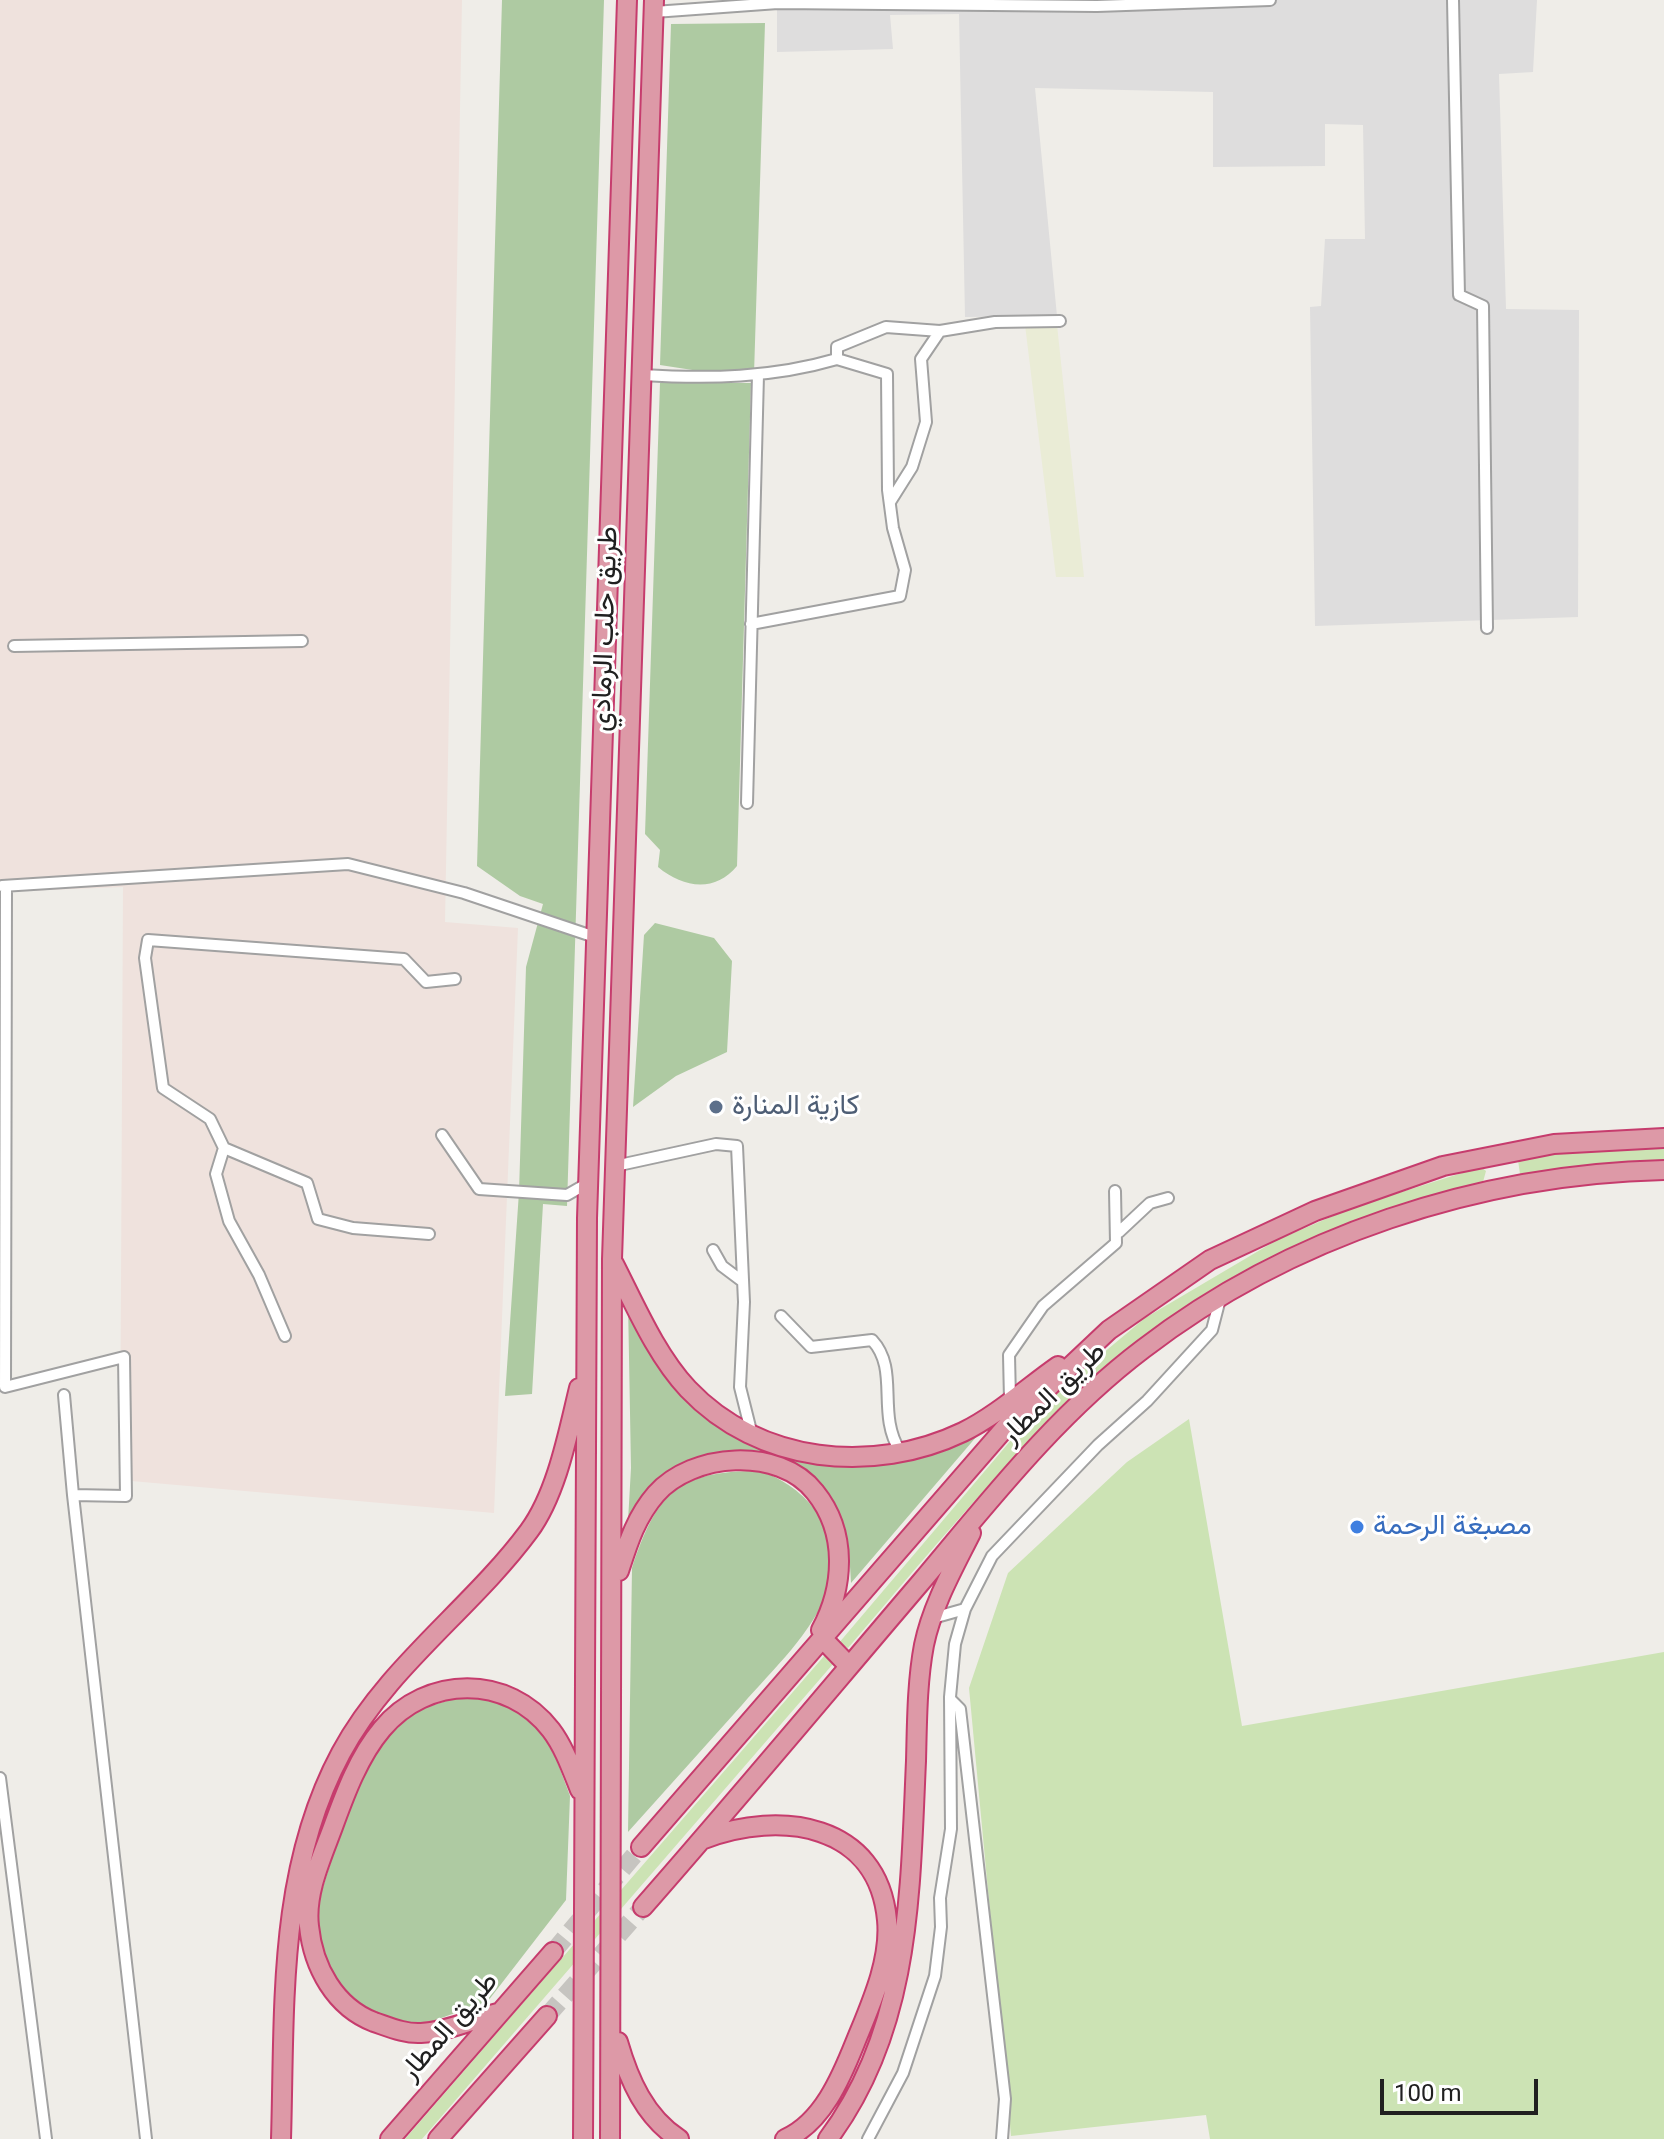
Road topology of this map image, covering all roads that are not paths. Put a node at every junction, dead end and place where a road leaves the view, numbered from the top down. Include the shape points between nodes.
1 (627, 0) edge
2 (1270, 0) edge
3 (1453, 0) edge
4 (1208, 2) edge
5 (1012, 3) edge
6 (1129, 3) edge
7 (654, 6) edge
8 (1060, 321) dead end
9 (940, 331) junction
10 (837, 359) junction
11 (642, 375) junction
12 (758, 375) junction
13 (890, 502) junction
14 (751, 624) junction
15 (1487, 628) dead end
16 (302, 641) dead end
17 (14, 646) dead end
18 (747, 803) dead end
19 (3, 886) edge
20 (595, 943) junction
21 (455, 979) dead end
22 (442, 1135) dead end
23 (1664, 1138) edge
24 (224, 1148) junction
25 (1496, 1154) junction
26 (615, 1166) junction
27 (1664, 1170) edge
28 (588, 1183) junction
29 (1501, 1189) junction
30 (1115, 1191) dead end
31 (1168, 1198) dead end
32 (587, 1218) junction
33 (1119, 1232) junction
34 (429, 1234) dead end
35 (713, 1250) dead end
36 (612, 1259) junction
37 (742, 1281) junction
38 (1220, 1298) junction
39 (781, 1316) dead end
40 (1109, 1330) junction
41 (285, 1336) dead end
42 (3, 1352) edge
43 (64, 1395) dead end
44 (1010, 1400) junction
45 (752, 1435) junction
46 (900, 1451) junction
47 (73, 1495) junction
48 (983, 1508) junction
49 (614, 1589) junction
50 (965, 1609) junction
51 (933, 1618) junction
52 (823, 1639) junction
53 (805, 1660) junction
54 (849, 1666) junction
55 (950, 1699) junction
56 (0, 1778) edge
57 (583, 1796) junction
58 (702, 1840) junction
59 (641, 1847) tunnel mouth
60 (643, 1907) tunnel mouth
61 (553, 1952) tunnel mouth
62 (498, 2013) junction
63 (547, 2016) tunnel mouth
64 (613, 2024) junction
65 (46, 2139) edge
66 (146, 2139) edge
67 (281, 2139) edge
68 (390, 2139) edge
69 (438, 2139) edge
70 (583, 2139) edge
71 (610, 2139) edge
72 (679, 2139) edge
73 (785, 2139) edge
74 (828, 2139) edge
75 (868, 2139) edge
76 (1002, 2139) edge

1 - 20 highway, طريق حلب الرمادي
2 - 4 street
3 - 15 street via 1459,295 1483,306
4 - 6 street
5 - 6 street
5 - 7 street
7 - 11 highway, طريق حلب الرمادي
8 - 9 street via 995,322
9 - 10 street via 886,327 837,347
9 - 13 street via 921,359 926,422 912,467
10 - 12 street
10 - 13 street via 887,374
11 - 12 street
11 - 26 highway, طريق حلب الرمادي
12 - 14 street
13 - 14 street via 905,570 900,596
14 - 18 street
16 - 17 street
19 - 20 street via 348,864 464,893
19 - 42 street
20 - 28 highway, طريق حلب الرمادي
21 - 24 street via 426,982 404,959 148,940 145,958 163,1088 210,1119
22 - 28 street via 479,1189 567,1195
23 - 25 highway, طريق المطار via 1596,1140
24 - 34 street via 307,1183 318,1219 353,1228
24 - 41 street via 216,1174 229,1221
25 - 29 highway
25 - 40 highway, طريق المطار via 1443,1166 1315,1211 1210,1260
26 - 36 highway, طريق حلب الرمادي
26 - 37 street via 716,1144 737,1146
27 - 29 highway, طريق المطار
28 - 32 highway, طريق حلب الرمادي
29 - 38 highway, طريق المطار via 1423,1207 1344,1235
30 - 33 street
31 - 33 street via 1150,1203
32 - 57 highway
32 - 67 highway via 583,1368 555,1475 531,1529 368,1710 340,1754 300,1858 288,1931
33 - 44 street via 1116,1243 1043,1306 1009,1355
35 - 37 street via 722,1266
36 - 45 highway via 649,1331 688,1389
36 - 49 highway, طريق حلب الرمادي
37 - 45 street via 740,1387
38 - 48 highway, طريق المطار via 1142,1349 1056,1428
38 - 50 street via 1212,1330 992,1556
39 - 46 street via 811,1347 872,1340 885,1353 890,1434
40 - 44 highway
40 - 52 highway, طريق المطار via 1005,1428
42 - 47 street via 5,1387 124,1357 126,1496
43 - 47 street
44 - 46 highway via 964,1431
45 - 46 highway via 779,1447 832,1458
47 - 66 street
48 - 51 highway
48 - 54 highway, طريق المطار
49 - 53 highway via 630,1533 669,1482 714,1461 763,1464 787,1472 815,1491 834,1527 841,1576 834,1605
49 - 64 highway, طريق حلب الرمادي
50 - 51 street
50 - 55 street via 955,1644
51 - 74 highway via 924,1646 917,1717 913,1862 901,1972 875,2057
52 - 53 highway, طريق المطار
52 - 54 highway
53 - 59 highway, طريق المطار
54 - 58 highway, طريق المطار
55 - 75 street via 951,1829 935,1976 903,2073
55 - 76 street via 960,1709 982,1881 1005,2099
56 - 65 street
57 - 62 highway via 553,1732 512,1697 475,1687 434,1693 397,1714 371,1745 320,1860 308,1923 325,1979 349,2008 396,2030 422,2033
57 - 70 highway
58 - 60 highway, طريق المطار
58 - 73 highway via 765,1824 810,1829 831,1835 867,1862 881,1890 886,1949 871,2003 829,2097 812,2120
61 - 62 highway, طريق المطار
62 - 68 highway, طريق المطار
63 - 69 highway
64 - 71 highway, طريق حلب الرمادي
64 - 72 highway via 638,2096

